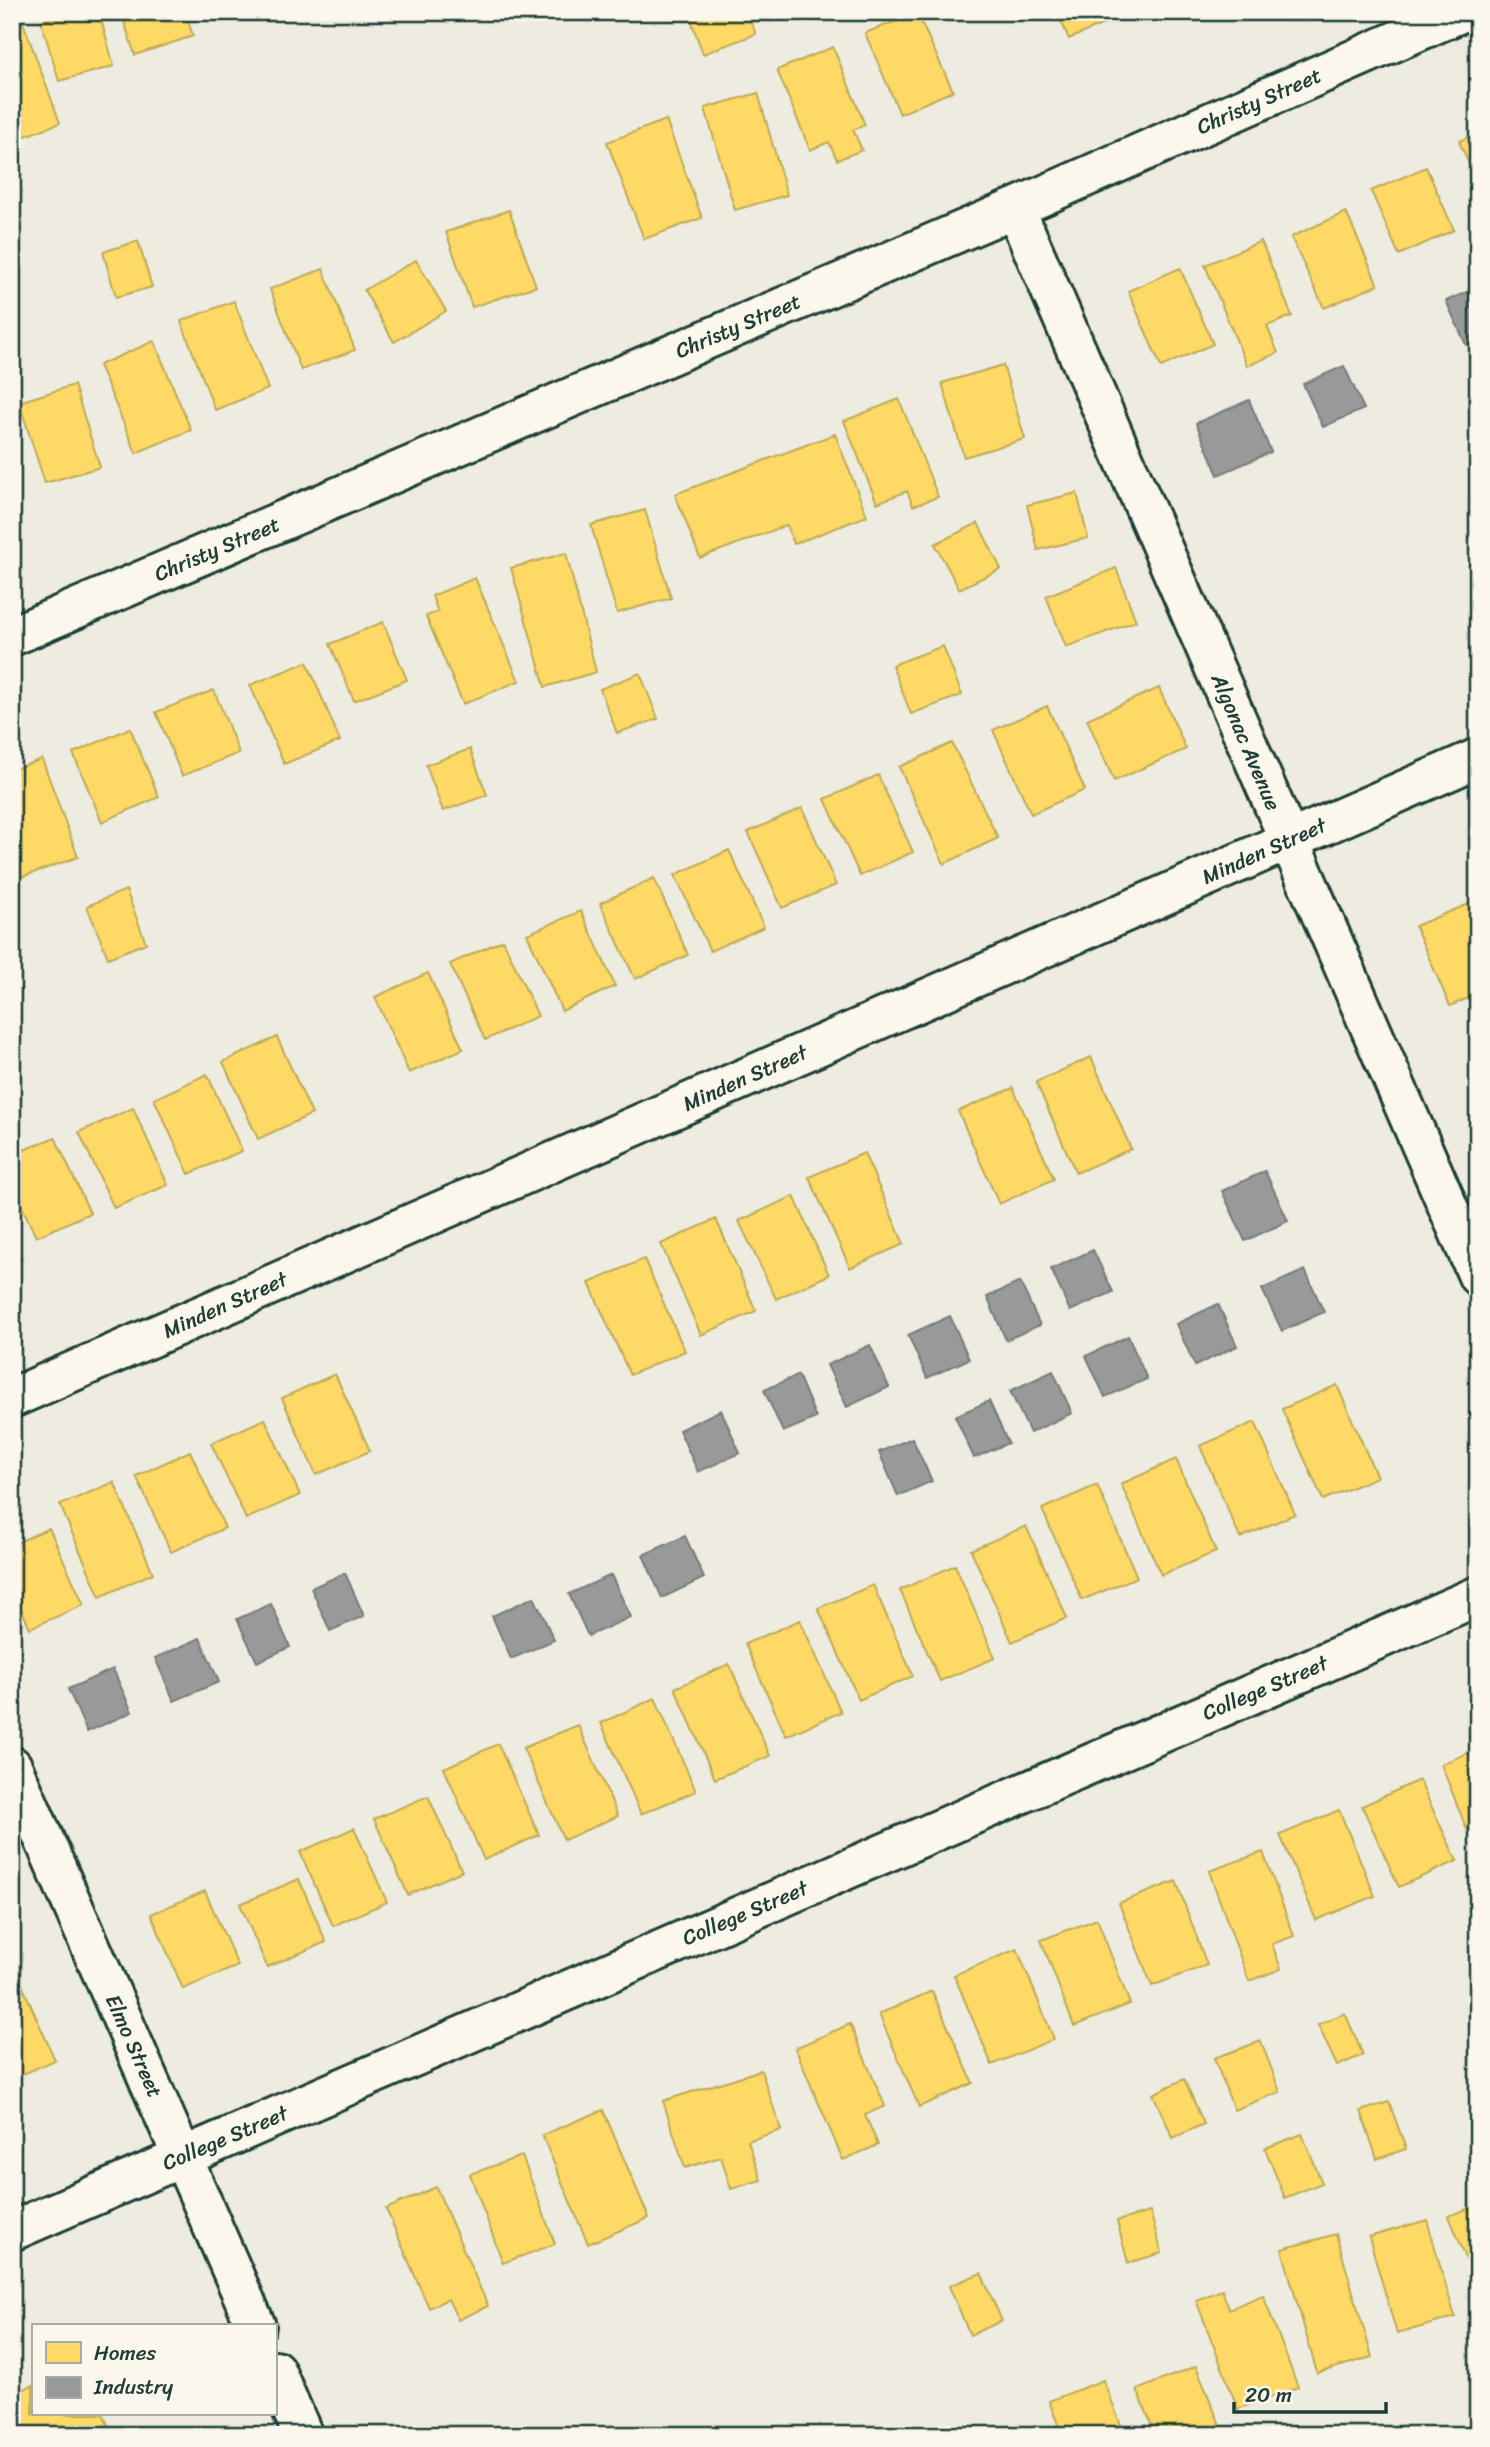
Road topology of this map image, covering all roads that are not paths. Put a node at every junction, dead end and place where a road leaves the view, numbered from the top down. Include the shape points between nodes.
1 (1462, 12) edge
2 (1015, 208) junction
3 (12, 636) edge
4 (1478, 758) edge
5 (1289, 840) junction
6 (1478, 1276) edge
7 (12, 1398) edge
8 (1478, 1596) edge
9 (12, 1766) edge
10 (182, 2157) junction
11 (12, 2231) edge
12 (255, 2324) edge
13 (276, 2372) edge
14 (303, 2435) edge

1 - 2 street, Christy Street
2 - 3 street, Christy Street
2 - 5 street, Algonac Avenue
4 - 5 street, Minden Street
5 - 6 street, Algonac Avenue
5 - 7 street, Minden Street
8 - 10 street, College Street
9 - 10 street, Elmo Street
10 - 11 street, College Street
10 - 12 street, Elmo Street
13 - 14 street

